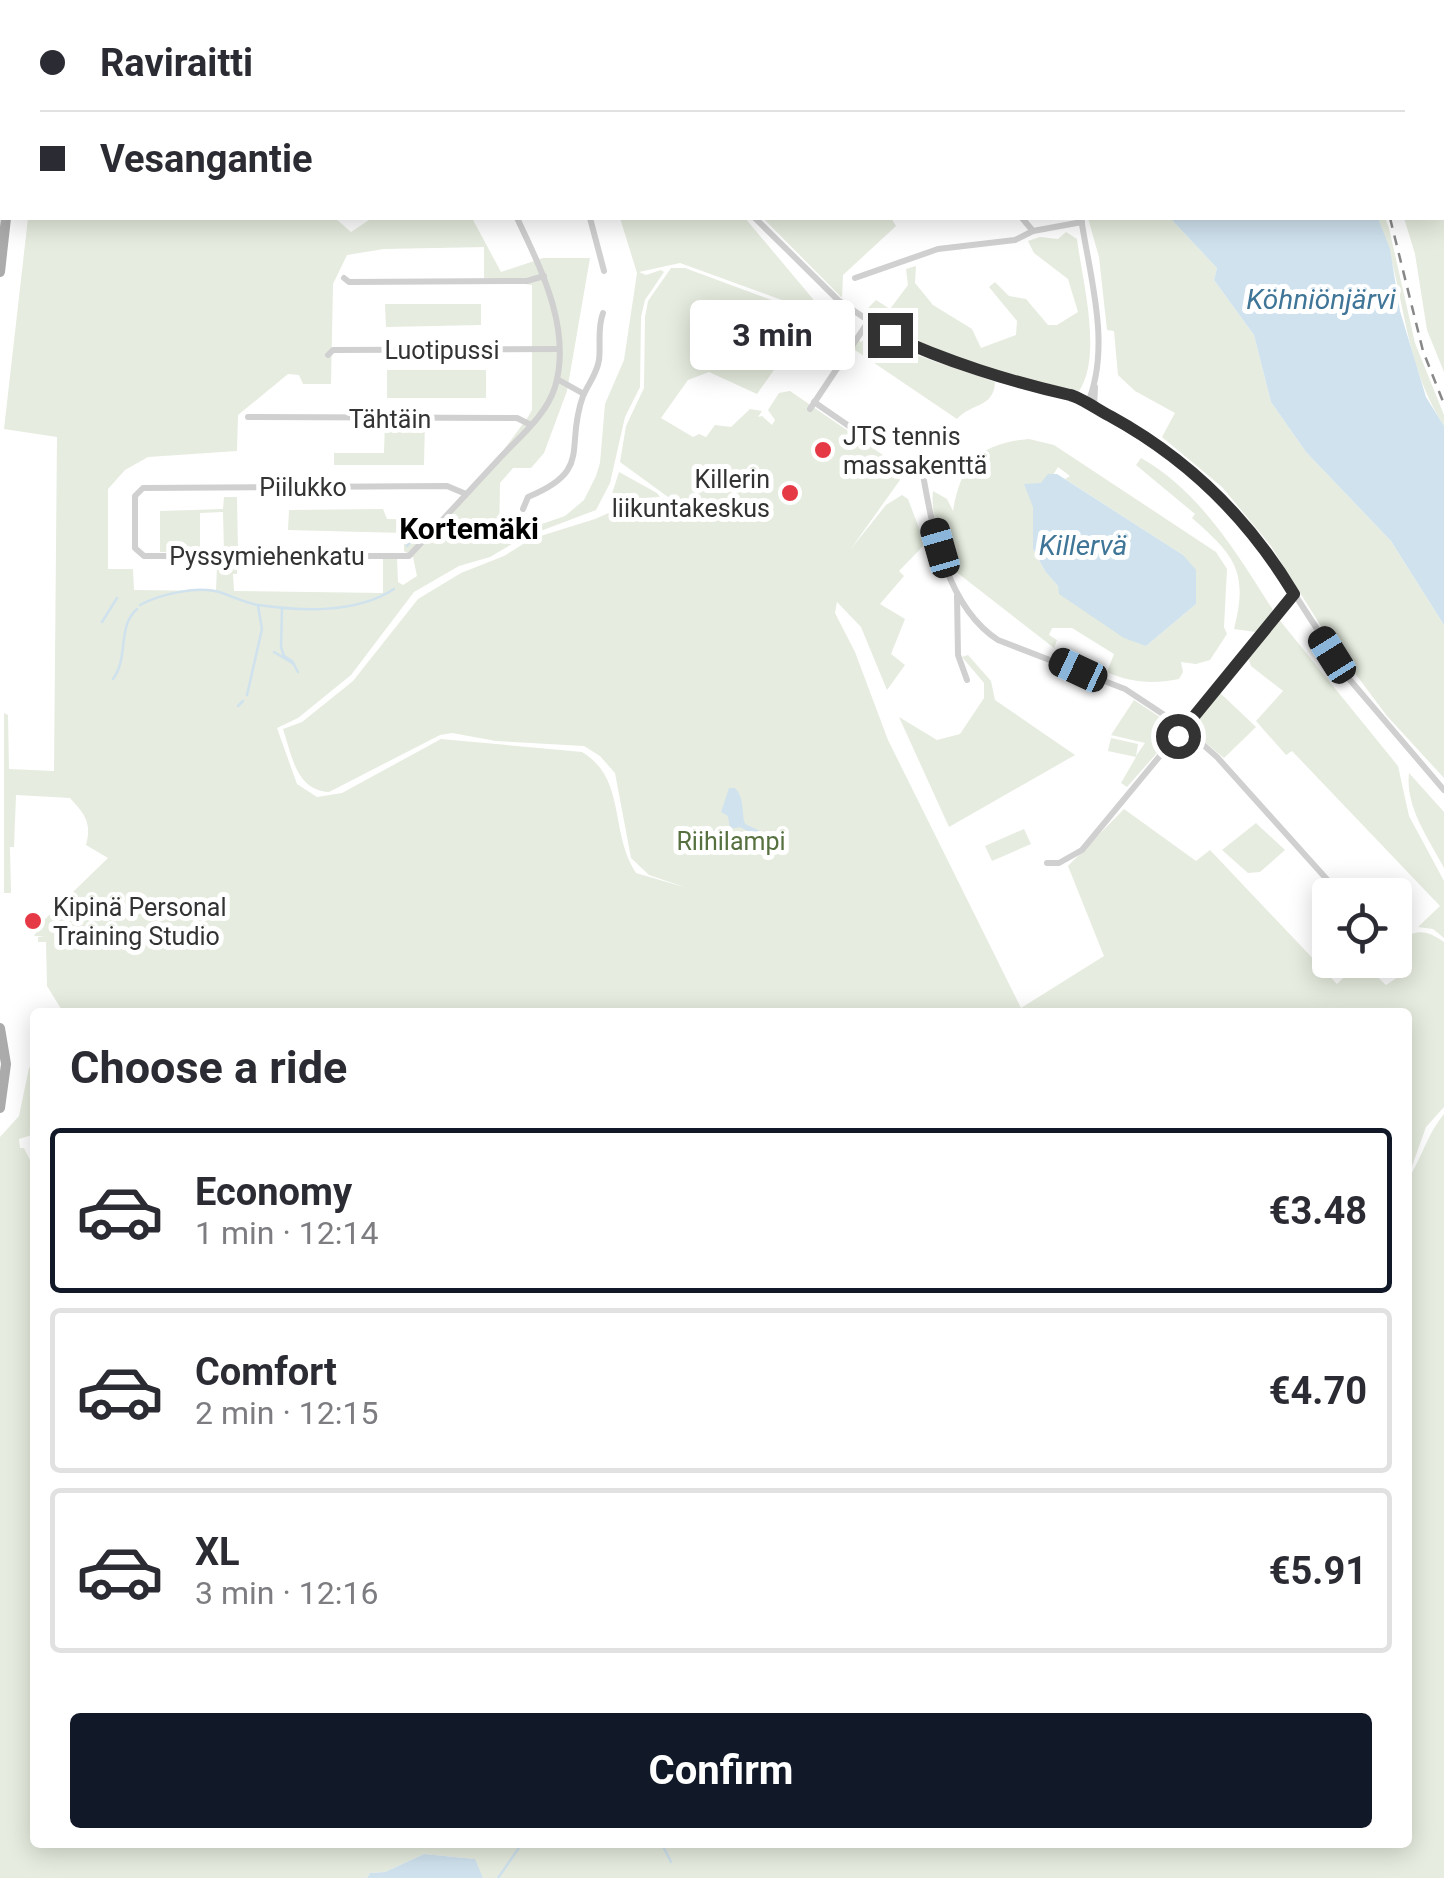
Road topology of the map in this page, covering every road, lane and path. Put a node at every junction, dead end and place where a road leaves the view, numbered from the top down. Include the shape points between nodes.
1 (518, 220) edge
2 (591, 220) edge
3 (758, 220) edge
4 (1024, 220) edge
5 (1081, 220) edge
6 (2, 227) edge
7 (1033, 231) junction
8 (604, 271) dead end
9 (0, 272) edge
10 (544, 276) junction
11 (344, 278) dead end
12 (855, 278) dead end
13 (604, 314) dead end
14 (868, 322) junction
15 (558, 349) junction
16 (328, 355) dead end
17 (557, 380) junction
18 (584, 394) junction
19 (1087, 405) junction
20 (248, 417) dead end
21 (531, 425) junction
22 (859, 432) dead end
23 (923, 476) dead end
24 (138, 490) joint
25 (466, 494) junction
26 (523, 509) dead end
27 (956, 590) junction
28 (1294, 594) junction
29 (966, 680) dead end
30 (1184, 728) junction
31 (1444, 790) edge
32 (1047, 863) dead end
33 (1327, 878) edge
34 (0, 1028) edge
35 (0, 1108) edge

1 - 10 street, Pyssymiehenkatu
2 - 8 street
3 - 14 street via 825,289
4 - 7 street
5 - 7 street
5 - 19 street via 1100,349 1097,395
6 - 9 main road
7 - 12 street via 1016,240 938,249
10 - 11 street via 528,282
10 - 15 street, Pyssymiehenkatu
13 - 18 street via 598,364
14 - 19 street via 930,353
14 - 22 street via 812,405
15 - 16 street, Luotipussi
15 - 17 street, Pyssymiehenkatu
17 - 18 street
17 - 21 street, Pyssymiehenkatu
18 - 26 street via 572,467 528,497
19 - 28 street via 1166,452 1210,488
20 - 21 street, Tähtäin via 517,418
21 - 25 street, Pyssymiehenkatu
23 - 27 street
24 - 25 street, Piilukko via 446,486
24 - 25 street, Pyssymiehenkatu via 135,548 144,556 406,556
27 - 29 street via 958,655
27 - 30 street via 972,618 998,640 1126,688
28 - 30 street
28 - 31 street via 1365,701
30 - 32 street via 1082,850
30 - 33 street
34 - 35 main road via 6,1064

